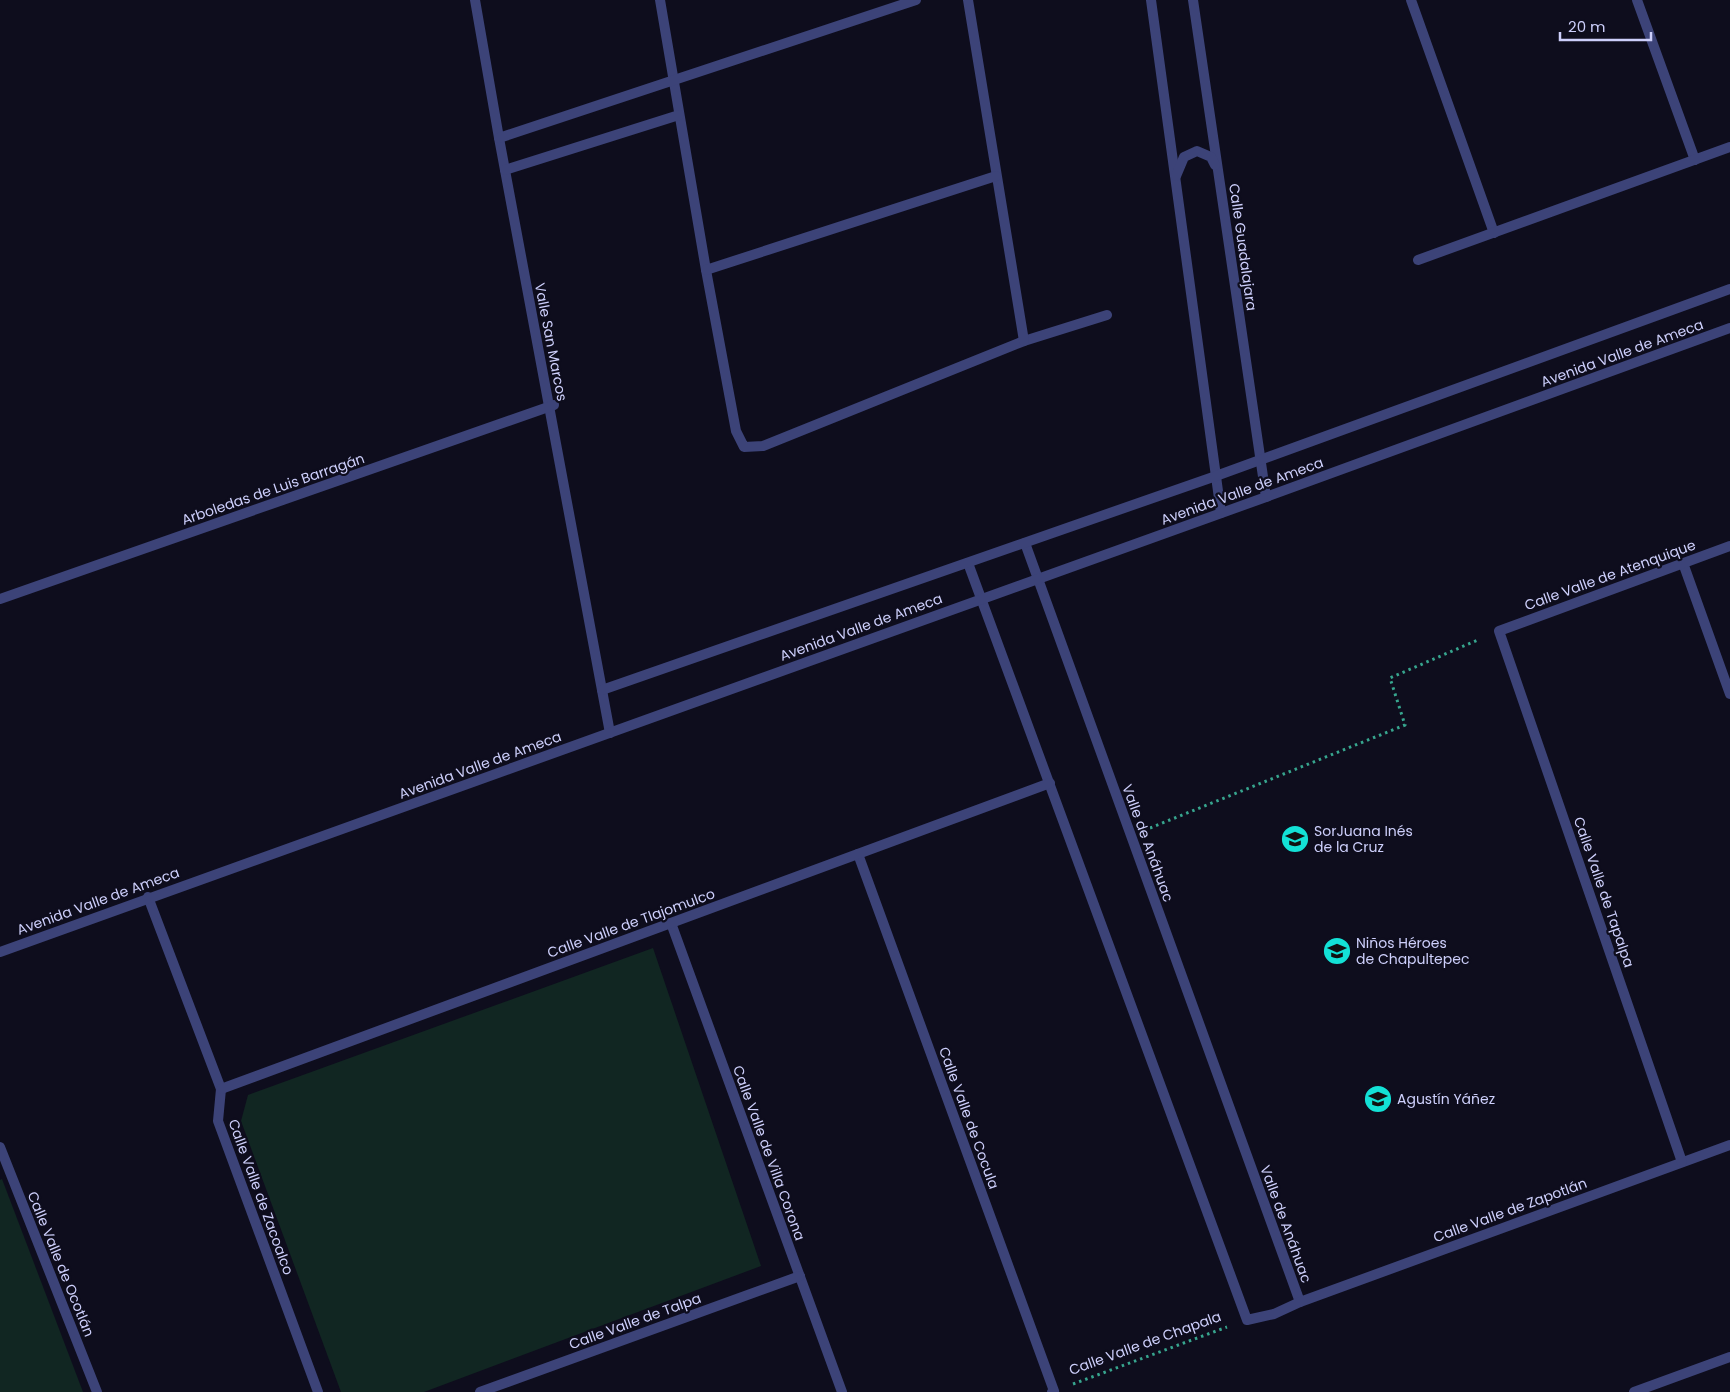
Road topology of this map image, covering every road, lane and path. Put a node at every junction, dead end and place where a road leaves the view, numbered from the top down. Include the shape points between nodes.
1 (475, 0) edge
2 (660, 0) edge
3 (916, 0) edge
4 (968, 0) edge
5 (1151, 0) edge
6 (1193, 0) edge
7 (1411, 0) edge
8 (1637, 0) edge
9 (673, 80) junction
10 (679, 114) junction
11 (499, 138) junction
12 (1730, 147) edge
13 (1695, 160) junction
14 (505, 170) junction
15 (1218, 171) junction
16 (996, 176) junction
17 (1175, 178) junction
18 (1494, 233) junction
19 (1418, 260) dead end
20 (706, 270) junction
21 (1730, 289) edge
22 (1107, 315) dead end
23 (1730, 328) edge
24 (1024, 341) junction
25 (552, 406) junction
26 (1260, 459) junction
27 (1216, 476) junction
28 (1266, 497) junction
29 (1221, 513) junction
30 (1025, 543) junction
31 (1730, 546) edge
32 (968, 563) junction
33 (1683, 563) junction
34 (1038, 578) junction
35 (982, 598) junction
36 (0, 599) edge
37 (1499, 631) junction
38 (602, 690) junction
39 (1730, 694) edge
40 (610, 733) junction
41 (1050, 783) junction
42 (1131, 836) junction
43 (858, 854) junction
44 (148, 897) junction
45 (671, 923) junction
46 (0, 952) edge
47 (221, 1089) junction
48 (1730, 1145) edge
49 (0, 1147) edge
50 (2, 1158) edge
51 (1682, 1162) junction
52 (800, 1276) junction
53 (1300, 1302) junction
54 (1247, 1320) junction
55 (1730, 1357) edge
56 (96, 1392) edge
57 (318, 1392) edge
58 (480, 1392) edge
59 (842, 1392) edge
60 (1053, 1392) edge
61 (1634, 1392) edge

1 - 11 street, Valle San Marcos
2 - 9 street
3 - 9 street
4 - 16 street
5 - 17 street
6 - 15 street, Calle Guadalajara
7 - 18 street
8 - 13 street
9 - 10 street
9 - 11 street
10 - 14 street
10 - 20 street
11 - 14 street, Valle San Marcos
12 - 13 street
13 - 18 street
14 - 25 street, Valle San Marcos
15 - 17 street via 1211,157 1197,151 1184,157
15 - 26 street, Calle Guadalajara
16 - 20 street
16 - 24 street
17 - 27 street
18 - 19 street
20 - 24 street via 736,430 744,447 763,446
21 - 26 street
22 - 24 street
23 - 28 street, Avenida Valle de Ameca
25 - 36 street, Arboledas de Luis Barragán
25 - 38 street, Valle San Marcos
26 - 27 street
26 - 28 street, Calle Guadalajara
27 - 29 street
27 - 30 street
28 - 29 street, Avenida Valle de Ameca
29 - 34 street, Avenida Valle de Ameca
30 - 32 street
30 - 34 street, Valle de Anáhuac
31 - 33 street, Calle Valle de Atenquique
32 - 35 street
32 - 38 street
33 - 37 street, Calle Valle de Atenquique
33 - 39 street
34 - 35 street, Avenida Valle de Ameca
34 - 42 street, Valle de Anáhuac
35 - 40 street, Avenida Valle de Ameca
35 - 41 street
37 - 42 path via 1390,678 1405,724
37 - 51 street, Calle Valle de Tapalpa
38 - 40 street, Valle San Marcos
40 - 44 street, Avenida Valle de Ameca
41 - 43 street, Calle Valle de Tlajomulco
41 - 54 street
42 - 53 street, Valle de Anáhuac
43 - 45 street, Calle Valle de Tlajomulco
43 - 60 street, Calle Valle de Cocula
44 - 46 street, Avenida Valle de Ameca
44 - 47 street, Calle Valle de Zacoalco
45 - 47 street, Calle Valle de Tlajomulco
45 - 52 street, Calle Valle de Villa Corona
47 - 57 street, Calle Valle de Zacoalco via 218,1121
48 - 51 street, Calle Valle de Zapotlán
49 - 50 street, Calle Valle de Ocotlán
50 - 56 street, Calle Valle de Ocotlán
51 - 53 street, Calle Valle de Zapotlán
52 - 58 street, Calle Valle de Talpa
52 - 59 street, Calle Valle de Villa Corona
53 - 54 street, Valle de Anáhuac via 1274,1314
54 - 60 path, Calle Valle de Chapala
55 - 61 street

